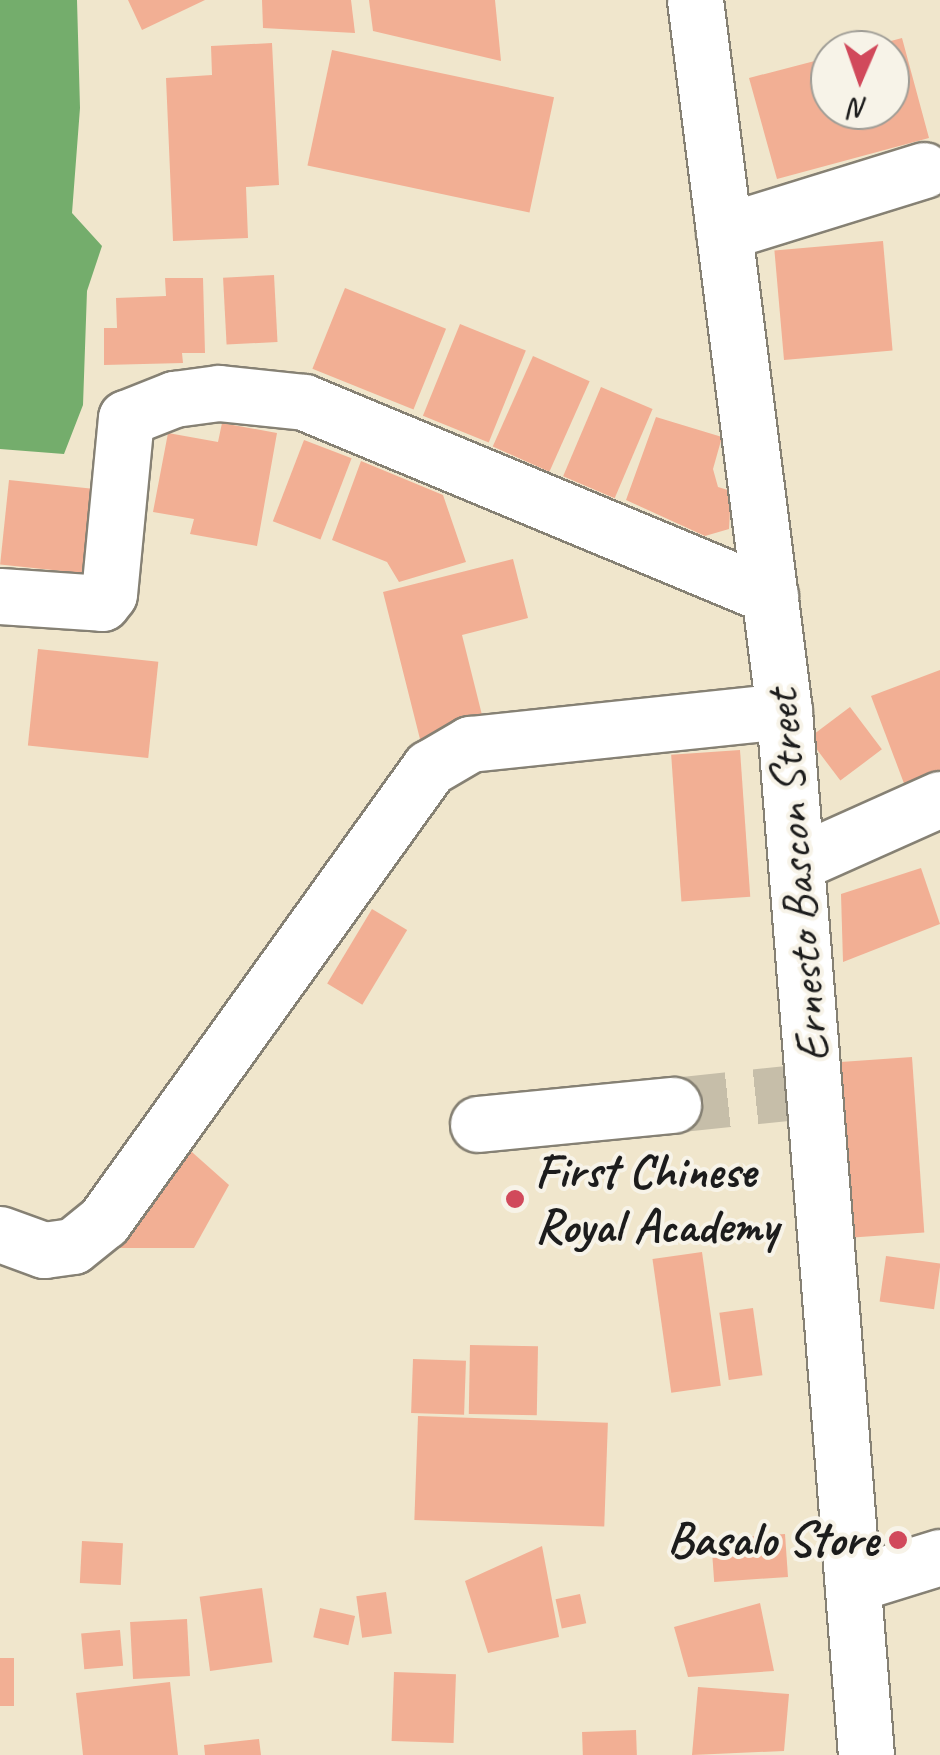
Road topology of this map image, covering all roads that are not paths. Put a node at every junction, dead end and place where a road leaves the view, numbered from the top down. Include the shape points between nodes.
1 (695, 0) edge
2 (924, 170) dead end
3 (724, 232) junction
4 (0, 596) edge
5 (770, 596) junction
6 (784, 711) junction
7 (940, 800) edge
8 (798, 862) junction
9 (673, 1104) tunnel mouth
10 (478, 1124) dead end
11 (0, 1234) edge
12 (940, 1557) edge
13 (853, 1584) junction
14 (866, 1755) edge

1 - 3 street, Ernesto Bascon Street
2 - 3 street
3 - 5 street, Ernesto Bascon Street
4 - 5 street via 82,606 105,600 126,418 174,399 219,394 304,402
5 - 6 street, Ernesto Bascon Street
6 - 8 street, Ernesto Bascon Street
6 - 11 street via 470,744 429,768 104,1221 73,1246 44,1250
7 - 8 street
8 - 13 street, Ernesto Bascon Street
9 - 10 street
12 - 13 street
13 - 14 street, Ernesto Bascon Street

